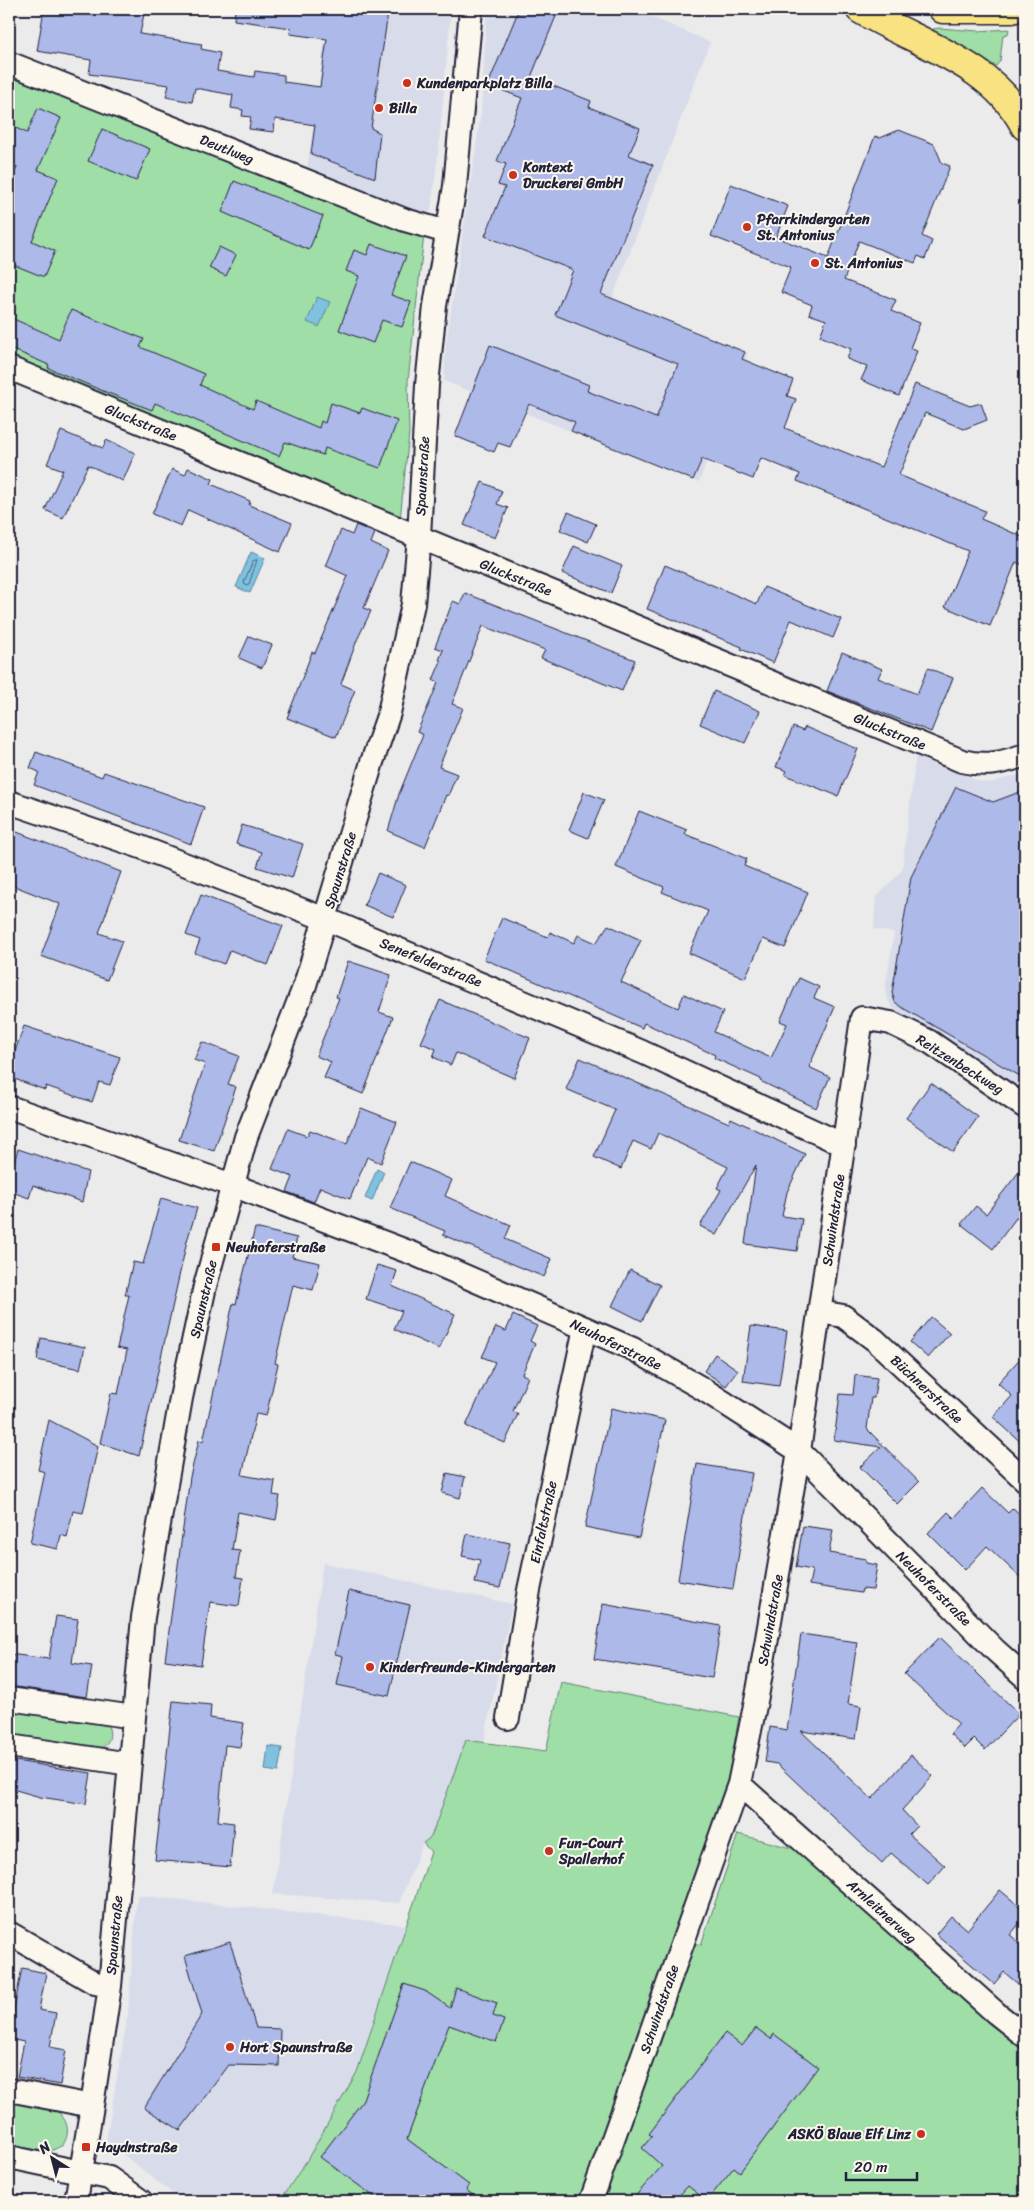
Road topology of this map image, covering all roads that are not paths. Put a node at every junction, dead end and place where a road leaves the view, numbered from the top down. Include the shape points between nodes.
1 (471, 9) edge
2 (860, 9) edge
3 (943, 9) edge
4 (1012, 9) edge
5 (9, 63) edge
6 (1025, 126) edge
7 (446, 232) junction
8 (9, 368) edge
9 (419, 537) junction
10 (1025, 754) edge
11 (9, 802) edge
12 (325, 919) junction
13 (862, 1018) joint
14 (9, 1107) edge
15 (1025, 1107) edge
16 (844, 1145) junction
17 (232, 1185) junction
18 (820, 1312) junction
19 (585, 1328) junction
20 (799, 1451) junction
21 (1025, 1480) edge
22 (1025, 1677) edge
23 (9, 1699) edge
24 (134, 1717) junction
25 (508, 1718) dead end
26 (9, 1746) edge
27 (130, 1764) junction
28 (739, 1784) junction
29 (9, 1932) edge
30 (110, 1986) junction
31 (1025, 2036) edge
32 (9, 2090) edge
33 (92, 2106) junction
34 (9, 2158) edge
35 (82, 2172) junction
36 (76, 2201) edge
37 (141, 2201) edge
38 (591, 2201) edge

1 - 7 street, Spaunstraße via 455,186
2 - 6 main road via 990,81 1012,104
3 - 4 main road
5 - 7 street, Deutlweg via 405,220
7 - 9 street, Spaunstraße via 427,384
8 - 9 street, Gluckstraße
9 - 10 street, Gluckstraße via 962,761 979,766 992,765
9 - 12 street, Spaunstraße via 413,604 401,667
11 - 12 street, Senefelderstraße via 138,846
12 - 16 street, Senefelderstraße via 642,1052
12 - 17 street, Spaunstraße via 305,985 246,1138
13 - 15 street, Reitzenbeckweg via 891,1023 930,1042
13 - 16 street, Schwindstraße
14 - 17 street, Neuhoferstraße
16 - 18 street, Schwindstraße
17 - 19 street, Neuhoferstraße via 422,1258
17 - 24 street, Spaunstraße via 198,1320 161,1502 143,1617
18 - 20 street, Schwindstraße
18 - 21 street, Büchnerstraße via 843,1316 875,1340
19 - 20 street, Neuhoferstraße via 633,1349 695,1384
19 - 25 street, Einfaltstraße via 529,1590
20 - 22 street, Neuhoferstraße
20 - 28 street, Schwindstraße
23 - 24 street
24 - 27 street, Spaunstraße
26 - 27 street
27 - 30 street, Spaunstraße
28 - 31 street, Arnleitnerweg
28 - 38 street, Schwindstraße
29 - 30 street via 95,1982
30 - 33 street, Spaunstraße
32 - 33 street
33 - 35 street, Spaunstraße
34 - 35 street
35 - 36 street, Spaunstraße
35 - 37 street via 109,2178

